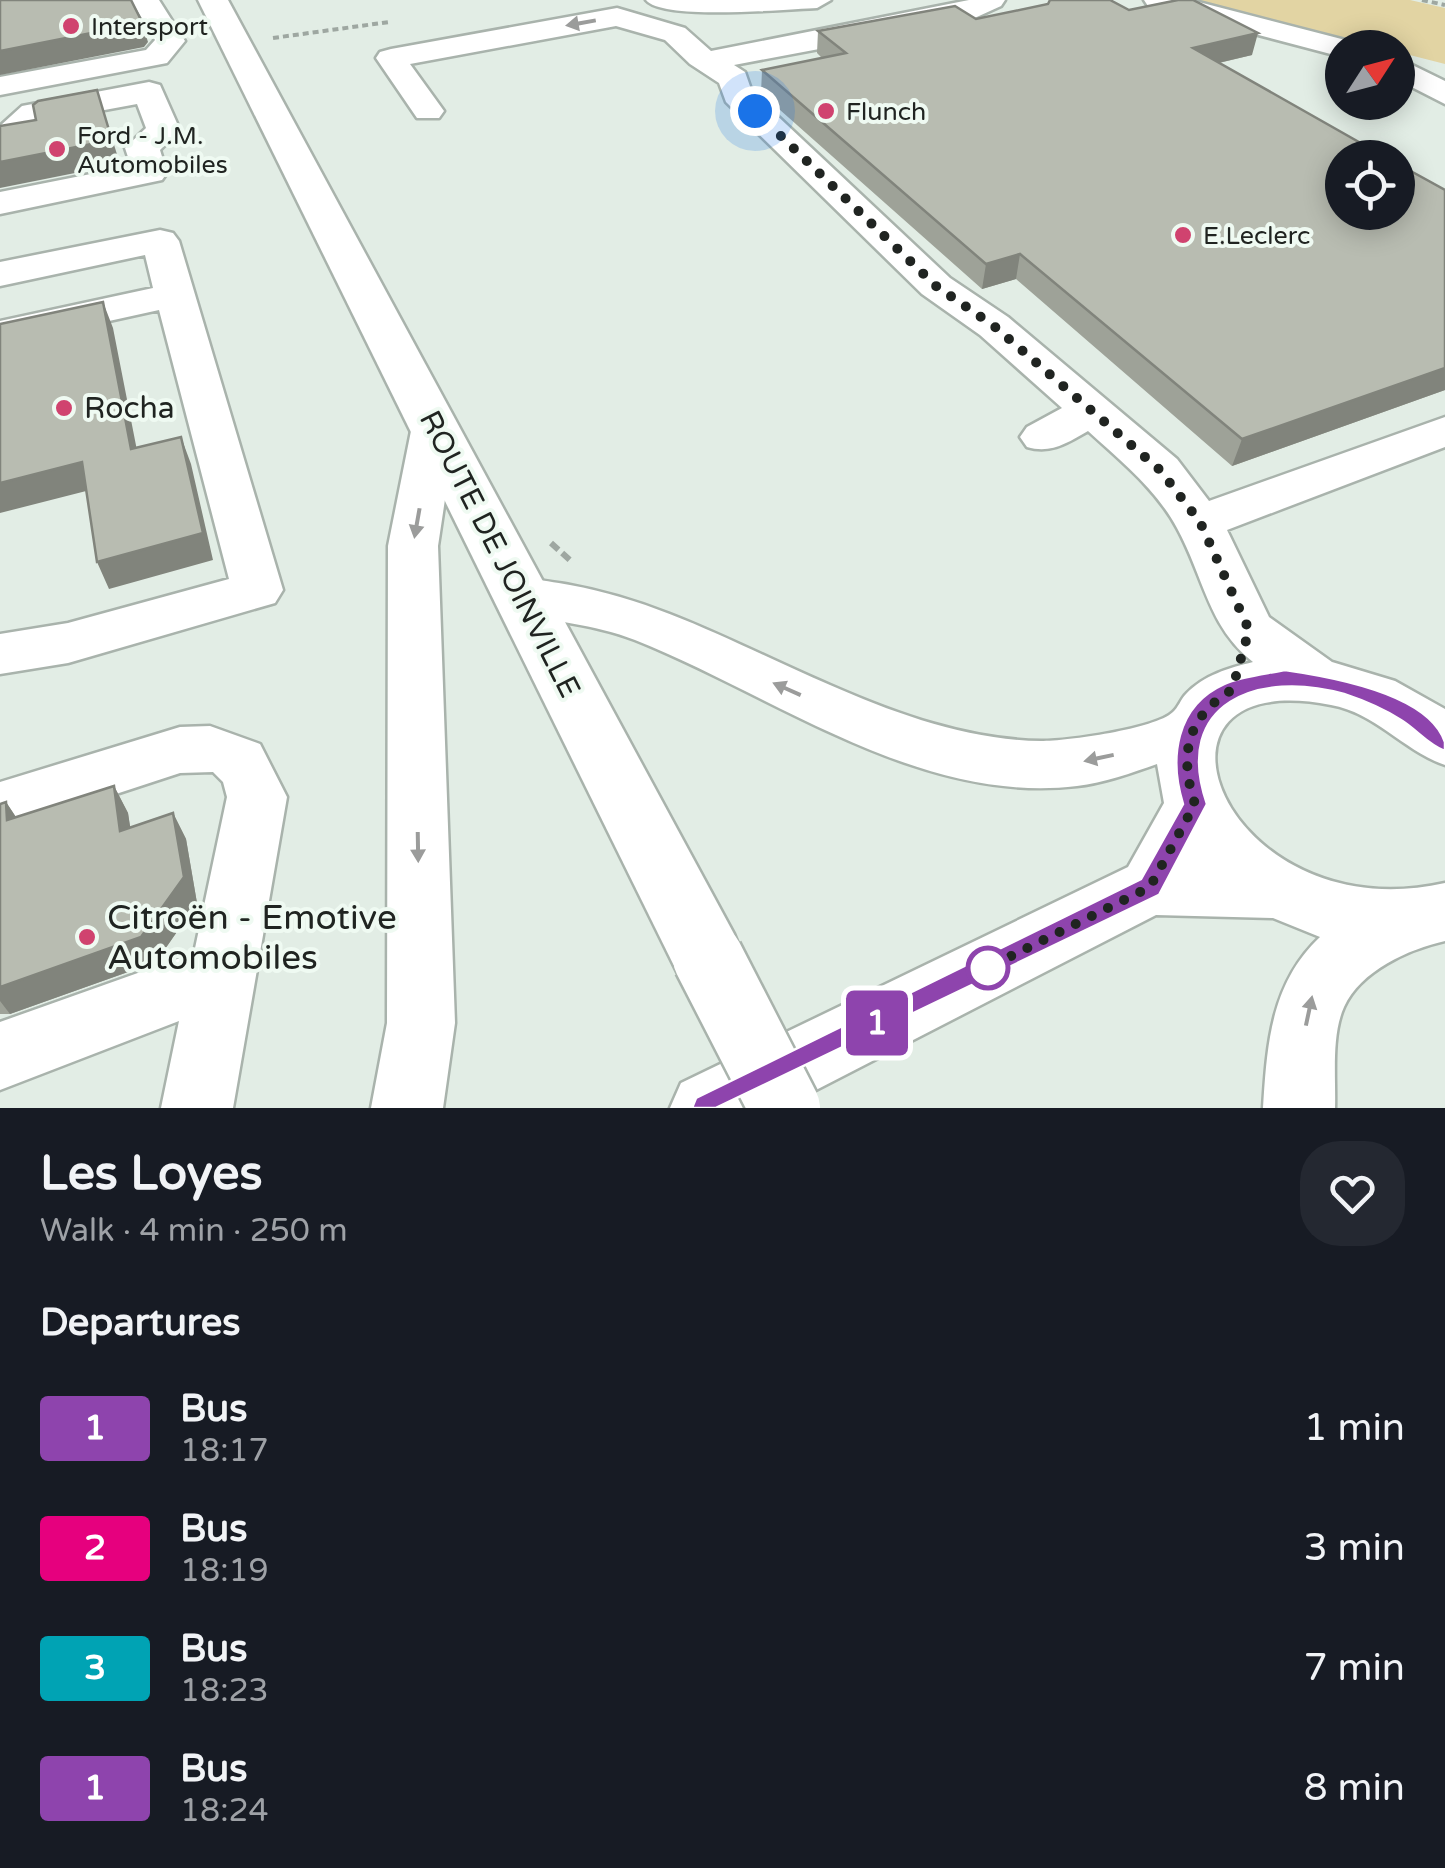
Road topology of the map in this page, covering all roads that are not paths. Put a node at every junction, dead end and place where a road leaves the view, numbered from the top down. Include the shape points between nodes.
1 (145, 0) edge
2 (213, 0) edge
3 (660, 0) edge
4 (817, 0) edge
5 (990, 0) edge
6 (1158, 0) edge
7 (1325, 44) edge
8 (708, 61) junction
9 (1415, 77) edge
10 (0, 86) edge
11 (1445, 94) edge
12 (428, 111) dead end
13 (0, 138) edge
14 (0, 203) edge
15 (0, 274) edge
16 (175, 295) junction
17 (0, 333) edge
18 (1090, 410) junction
19 (434, 426) junction
20 (1445, 431) edge
21 (1043, 438) dead end
22 (1200, 522) junction
23 (522, 596) junction
24 (1249, 630) junction
25 (0, 654) edge
26 (1316, 680) junction
27 (1212, 710) junction
28 (1432, 721) edge
29 (1195, 804) junction
30 (0, 807) edge
31 (1150, 887) junction
32 (1278, 890) junction
33 (1423, 917) edge
34 (223, 974) junction
35 (0, 1056) edge
36 (197, 1108) edge
37 (407, 1108) edge
38 (706, 1108) edge
39 (785, 1108) edge
40 (1299, 1108) edge

1 - 10 street via 170,41 156,57
2 - 19 main road, ROUTE DE JOINVILLE
3 - 4 street
5 - 8 street via 968,12
6 - 7 street
8 -> 12 street via 675,34 618,17 391,58
8 - 18 street via 734,79 737,95 936,286 994,326
9 - 11 street
13 - 14 street via 34,112 149,92 163,130 142,148 150,173
15 - 16 street via 160,240
16 - 17 street
16 - 25 street via 257,590 68,643
18 - 21 street
18 - 22 street via 1160,470
19 - 23 main road, ROUTE DE JOINVILLE
19 -> 37 street via 413,546 421,1023
20 - 22 street
22 - 24 street
27 -> 23 street via 1117,754 1074,764 1019,762 949,750 815,702 634,620
23 - 39 main road, ROUTE DE JOINVILLE, bridge
24 - 26 street
24 - 27 street
26 - 27 street via 1285,678
26 - 28 street
27 - 29 street via 1186,752
29 - 31 street
29 - 32 street via 1227,851
30 - 34 street via 180,750 209,747 235,754 250,770 257,797
31 - 32 street
31 - 38 street
32 - 33 street via 1361,920
40 -> 33 street via 1309,1001 1325,973 1350,950
34 - 35 street
34 - 36 street

